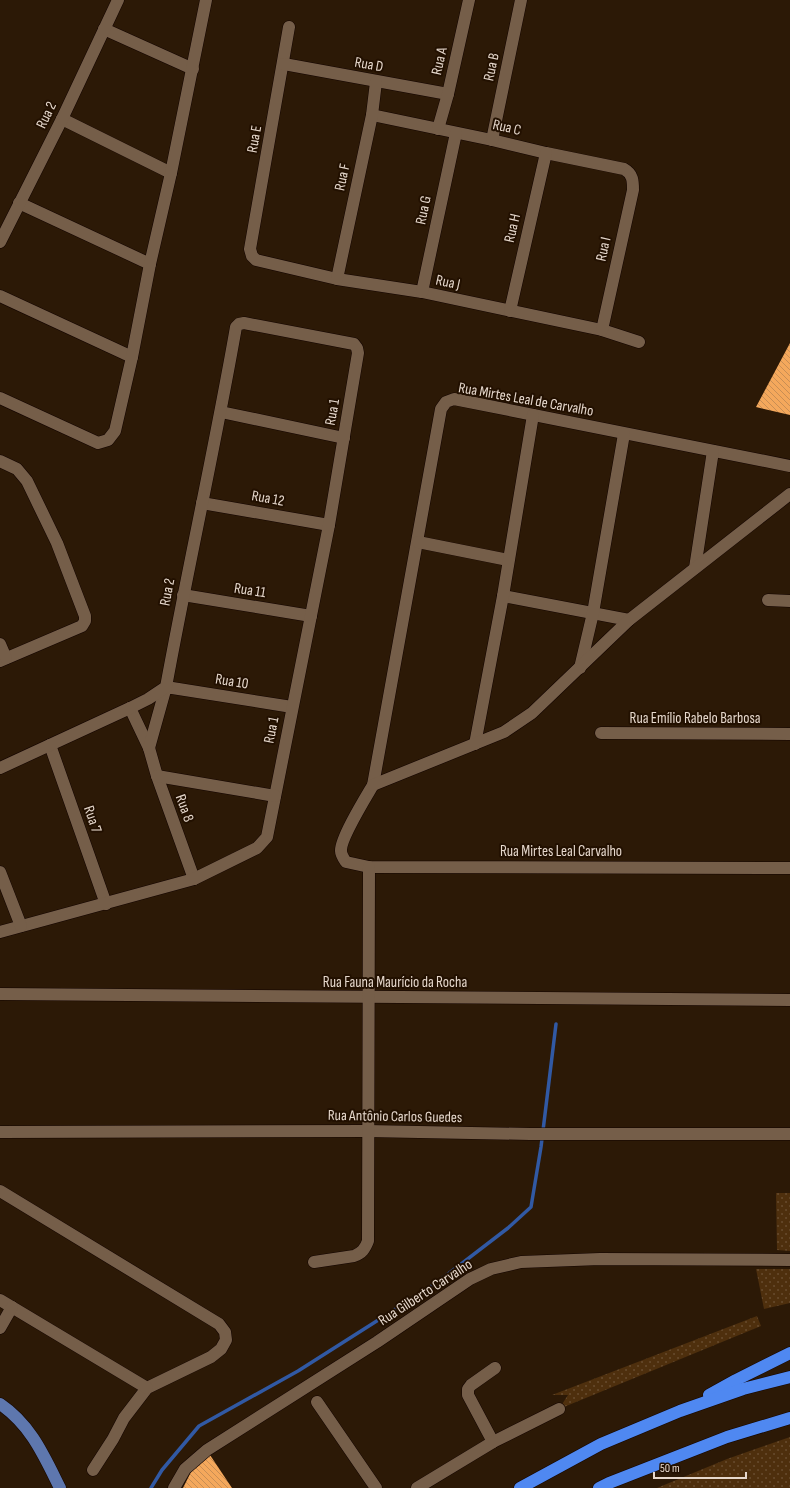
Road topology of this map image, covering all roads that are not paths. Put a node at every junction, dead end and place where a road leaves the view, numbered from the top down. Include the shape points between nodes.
1 (118, 0) edge
2 (206, 0) edge
3 (469, 0) edge
4 (521, 0) edge
5 (290, 27) dead end
6 (104, 29) junction
7 (284, 64) junction
8 (193, 69) junction
9 (376, 82) junction
10 (448, 94) junction
11 (372, 115) junction
12 (62, 119) junction
13 (438, 129) junction
14 (456, 133) junction
15 (492, 140) junction
16 (546, 153) junction
17 (171, 173) junction
18 (632, 175) joint
19 (19, 203) junction
20 (0, 242) edge
21 (252, 256) joint
22 (150, 264) junction
23 (337, 279) junction
24 (422, 292) junction
25 (0, 296) edge
26 (510, 311) junction
27 (239, 324) joint
28 (602, 330) junction
29 (639, 342) dead end
30 (132, 357) junction
31 (0, 398) edge
32 (221, 412) junction
33 (533, 415) junction
34 (624, 434) junction
35 (344, 438) junction
36 (713, 451) junction
37 (0, 461) edge
38 (790, 466) edge
39 (790, 494) edge
40 (202, 503) junction
41 (329, 525) junction
42 (418, 542) junction
43 (508, 560) junction
44 (696, 568) junction
45 (183, 596) junction
46 (503, 596) junction
47 (768, 600) dead end
48 (790, 601) edge
49 (593, 613) junction
50 (311, 616) junction
51 (630, 620) junction
52 (0, 644) edge
53 (3, 660) edge
54 (580, 668) junction
55 (166, 687) junction
56 (292, 707) junction
57 (130, 708) junction
58 (601, 733) dead end
59 (790, 734) edge
60 (475, 744) junction
61 (50, 745) junction
62 (149, 748) junction
63 (0, 768) edge
64 (157, 776) junction
65 (373, 785) junction
66 (275, 796) junction
67 (340, 849) joint
68 (368, 867) junction
69 (790, 868) edge
70 (0, 872) edge
71 (194, 879) junction
72 (106, 904) junction
73 (21, 926) junction
74 (0, 932) edge
75 (0, 994) edge
76 (369, 998) junction
77 (790, 1000) edge
78 (367, 1131) junction
79 (0, 1132) edge
80 (790, 1134) edge
81 (0, 1191) edge
82 (790, 1260) edge
83 (314, 1262) dead end
84 (0, 1300) edge
85 (12, 1307) junction
86 (0, 1328) edge
87 (790, 1353) edge
88 (495, 1368) dead end
89 (790, 1377) edge
90 (148, 1388) junction
91 (317, 1402) dead end
92 (0, 1404) edge
93 (559, 1409) dead end
94 (680, 1411) junction
95 (790, 1418) edge
96 (493, 1442) junction
97 (93, 1470) dead end
98 (60, 1488) edge
99 (174, 1488) edge
100 (376, 1488) edge
101 (417, 1488) edge
102 (520, 1488) edge
103 (599, 1488) edge

1 - 6 street, Rua 2
2 - 8 street
3 - 10 street, Rua A
4 - 15 street, Rua B
5 - 7 street, Rua E
6 - 8 street
6 - 12 street, Rua 2
7 - 9 street, Rua D
7 - 21 street, Rua E via 250,249
8 - 17 street
9 - 10 street, Rua D
9 - 11 street, Rua F
10 - 13 street, Rua A
11 - 13 street, Rua C
11 - 23 street, Rua F
12 - 17 street
12 - 19 street, Rua 2
13 - 14 street, Rua C
14 - 15 street, Rua C
14 - 24 street, Rua G
15 - 16 street, Rua C
16 - 18 street, Rua C via 624,169
16 - 26 street, Rua H
17 - 22 street
18 - 28 street, Rua I via 633,190
19 - 20 street, Rua 2
19 - 22 street
21 - 23 street, Rua J via 256,260
22 - 30 street
23 - 24 street, Rua J
24 - 26 street, Rua J
25 - 30 street
26 - 28 street, Rua J
27 - 32 street, Rua 2 via 236,327
27 - 35 street, Rua 1 via 354,344 358,353
28 - 29 street, Rua J
30 - 31 street via 115,432 108,440 98,442
32 - 35 street
32 - 40 street, Rua 2
33 - 34 street, Rua Mirtes Leal de Carvalho
33 - 42 street, Rua Mirtes Leal de Carvalho via 454,399 446,402 441,409
33 - 43 street
34 - 36 street, Rua Mirtes Leal de Carvalho
34 - 49 street
35 - 41 street, Rua 1
36 - 38 street, Rua Mirtes Leal de Carvalho
36 - 44 street
37 - 53 street via 17,470 27,481 57,543 85,616 82,626
39 - 44 street
40 - 41 street, Rua 12
40 - 45 street, Rua 2
41 - 50 street, Rua 1
42 - 43 street
42 - 65 street, Rua Mirtes Leal de Carvalho
43 - 46 street
44 - 51 street
45 - 50 street, Rua 11
45 - 55 street, Rua 2
46 - 49 street
46 - 60 street
47 - 48 street
49 - 51 street
49 - 54 street
50 - 56 street, Rua 1
51 - 54 street
52 - 53 street
54 - 60 street via 532,712 504,732
55 - 56 street, Rua 10
55 - 57 street
55 - 62 street
56 - 66 street, Rua 1
57 - 61 street
57 - 62 street, Rua 8
58 - 59 street, Rua Emílio Rabelo Barbosa
60 - 65 street
61 - 63 street
61 - 72 street, Rua 7
62 - 64 street, Rua 8
64 - 66 street
64 - 71 street, Rua 8
65 - 67 street, Rua Mirtes Leal de Carvalho
66 - 71 street, Rua 1 via 267,837 257,848
67 - 68 street, Rua Mirtes Leal Carvalho via 346,862
68 - 69 street, Rua Mirtes Leal Carvalho
68 - 76 street
70 - 73 street
71 - 72 street, Rua 1
72 - 73 street, Rua 1
73 - 74 street, Rua 1
75 - 76 street, Rua Fauna Maurício da Rocha
76 - 77 street, Rua Fauna Maurício da Rocha
76 - 78 street
78 - 79 street, Rua Antônio Carlos Guedes
78 - 80 street, Rua Antônio Carlos Guedes
78 - 83 street via 368,1241 360,1254
81 - 90 street via 219,1324 225,1332 226,1340 211,1358
82 - 99 street, Rua Gilberto Carvalho via 522,1262 491,1269 470,1279 377,1342 207,1450 185,1469
84 - 85 street
85 - 86 street
85 - 90 street
87 - 94 highway
88 - 96 street via 468,1389 468,1395
89 - 94 highway via 743,1389
90 - 97 street via 124,1418
91 - 100 street
92 - 98 main road via 14,1414 36,1440
93 - 96 street
94 - 102 highway via 601,1444
95 - 103 highway via 727,1437
96 - 101 street

